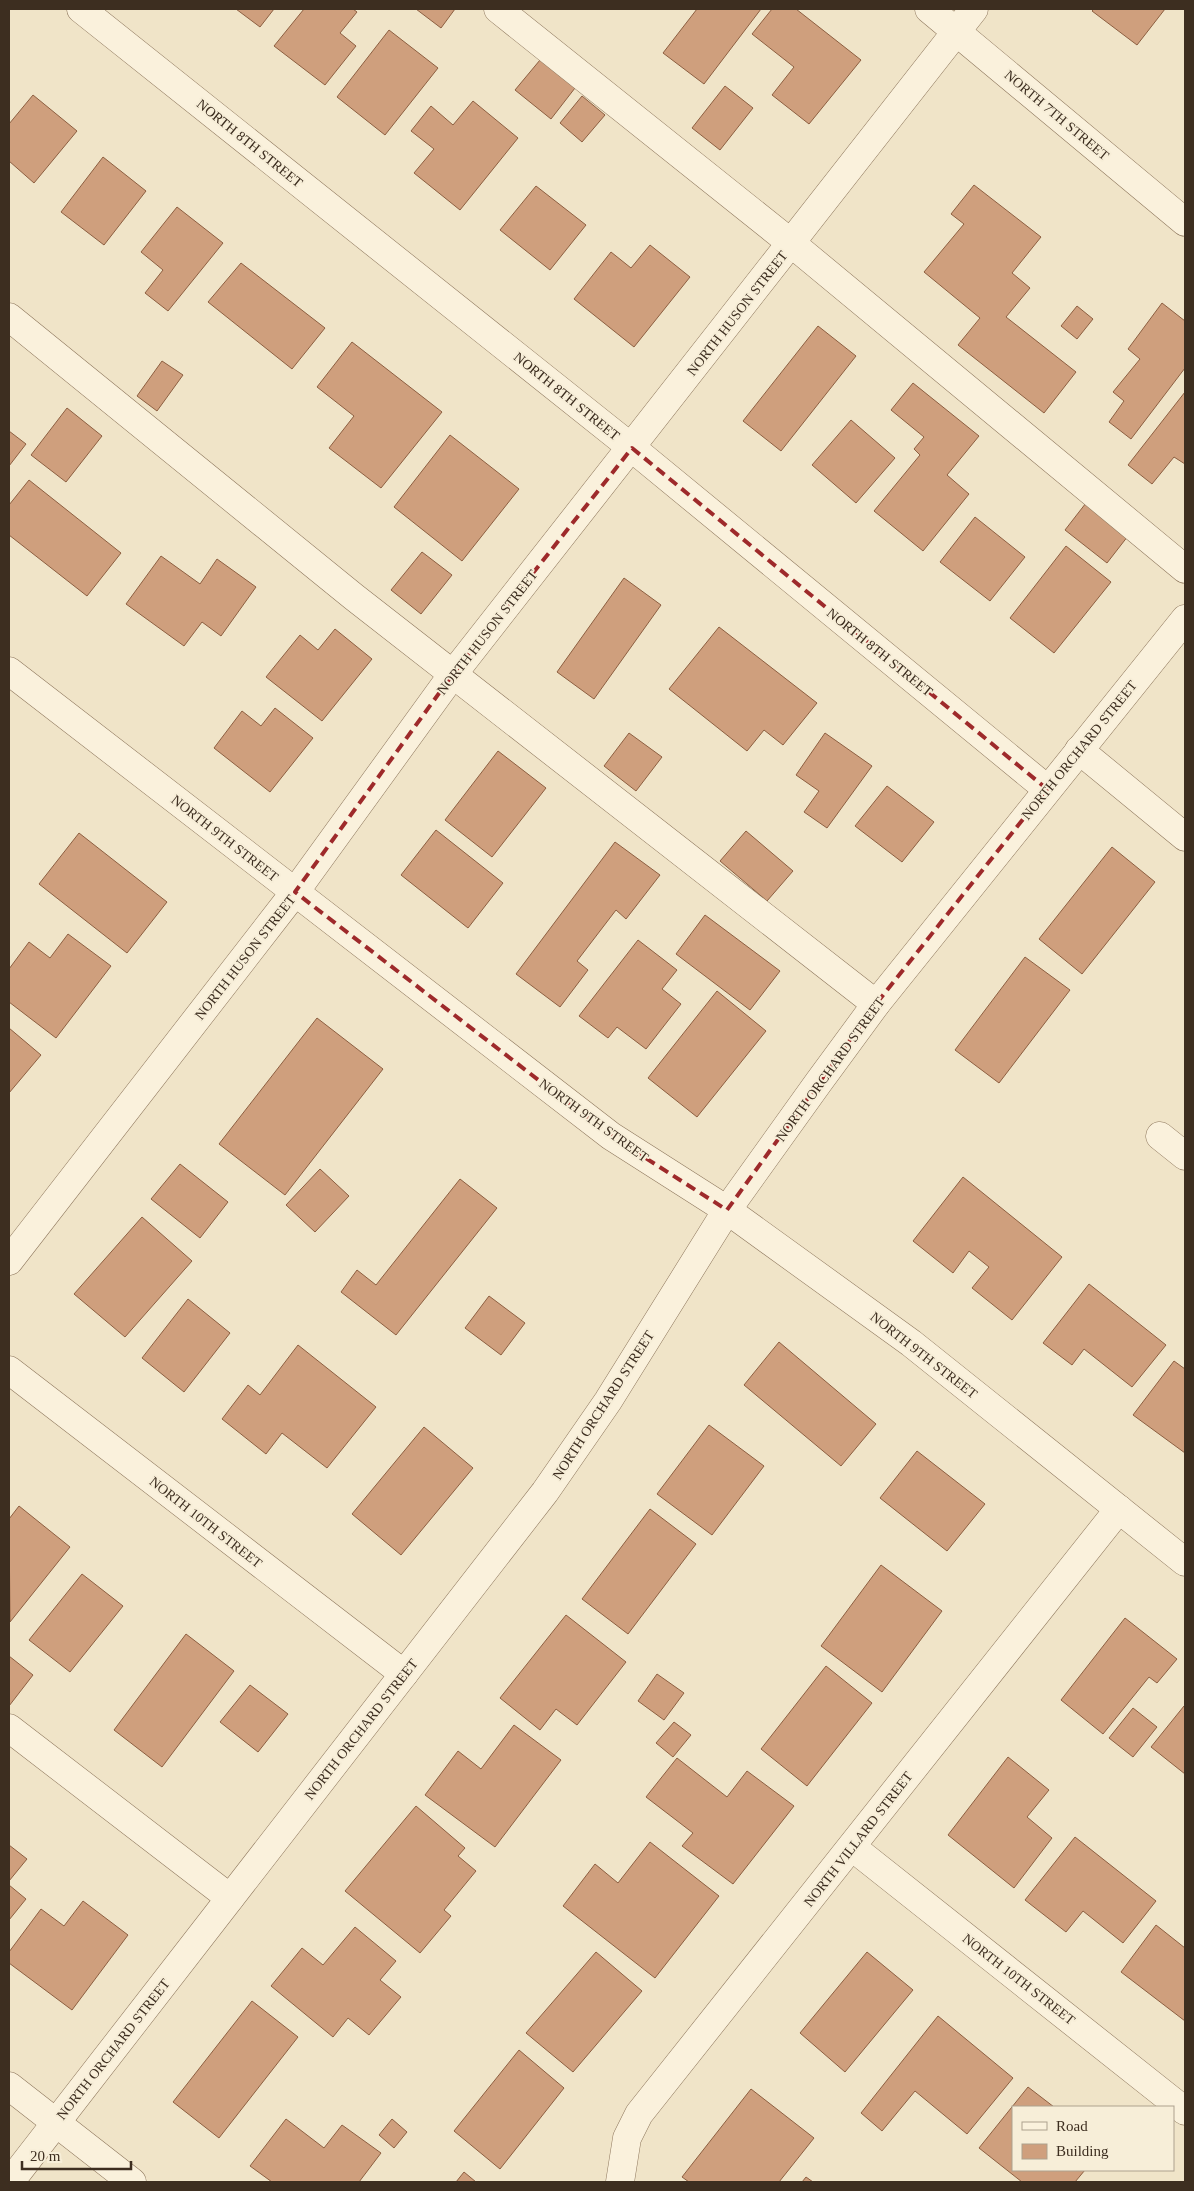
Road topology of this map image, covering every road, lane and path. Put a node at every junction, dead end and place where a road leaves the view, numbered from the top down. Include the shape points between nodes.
1 (82, 9) edge
2 (498, 9) edge
3 (929, 9) edge
4 (974, 9) edge
5 (956, 31) junction
6 (1185, 222) edge
7 (791, 243) junction
8 (9, 316) edge
9 (632, 448) junction
10 (1185, 569) edge
11 (1185, 619) edge
12 (9, 671) edge
13 (453, 674) junction
14 (1078, 750) junction
15 (1047, 789) junction
16 (1185, 837) edge
17 (295, 892) junction
18 (876, 1004) junction
19 (1160, 1136) dead end
20 (1185, 1156) edge
21 (728, 1210) junction
22 (9, 1261) edge
23 (9, 1370) edge
24 (1119, 1509) junction
25 (1185, 1562) edge
26 (404, 1674) junction
27 (9, 1728) edge
28 (852, 1846) junction
29 (230, 1898) junction
30 (9, 2086) edge
31 (1185, 2111) edge
32 (56, 2123) junction
33 (620, 2181) edge
34 (10, 2182) edge
35 (132, 2182) edge

1 - 9 street, NORTH 8TH STREET
2 - 7 street
3 - 5 street, NORTH 7TH STREET
4 - 5 street, NORTH HUSON STREET
5 - 6 street, NORTH 7TH STREET
5 - 7 street, NORTH HUSON STREET
7 - 9 street, NORTH HUSON STREET
7 - 10 street
8 - 13 street
9 - 13 street, NORTH HUSON STREET
9 - 15 street, NORTH 8TH STREET
11 - 14 street, NORTH ORCHARD STREET
12 - 17 street, NORTH 9TH STREET
13 - 17 street, NORTH HUSON STREET
13 - 18 street
14 - 15 street, NORTH ORCHARD STREET
14 - 16 street
15 - 18 street, NORTH ORCHARD STREET
17 - 21 street, NORTH 9TH STREET via 611,1136
17 - 22 street, NORTH HUSON STREET
18 - 21 street, NORTH ORCHARD STREET
19 - 20 street
21 - 24 street, NORTH 9TH STREET via 911,1343
21 - 26 street, NORTH ORCHARD STREET via 566,1462
23 - 26 street, NORTH 10TH STREET
24 - 25 street, NORTH 9TH STREET
24 - 28 street, NORTH VILLARD STREET
26 - 29 street, NORTH ORCHARD STREET
27 - 29 street
28 - 31 street, NORTH 10TH STREET
28 - 33 street, NORTH VILLARD STREET via 639,2114 627,2138
29 - 32 street, NORTH ORCHARD STREET
30 - 32 street
32 - 34 street, NORTH ORCHARD STREET
32 - 35 street

